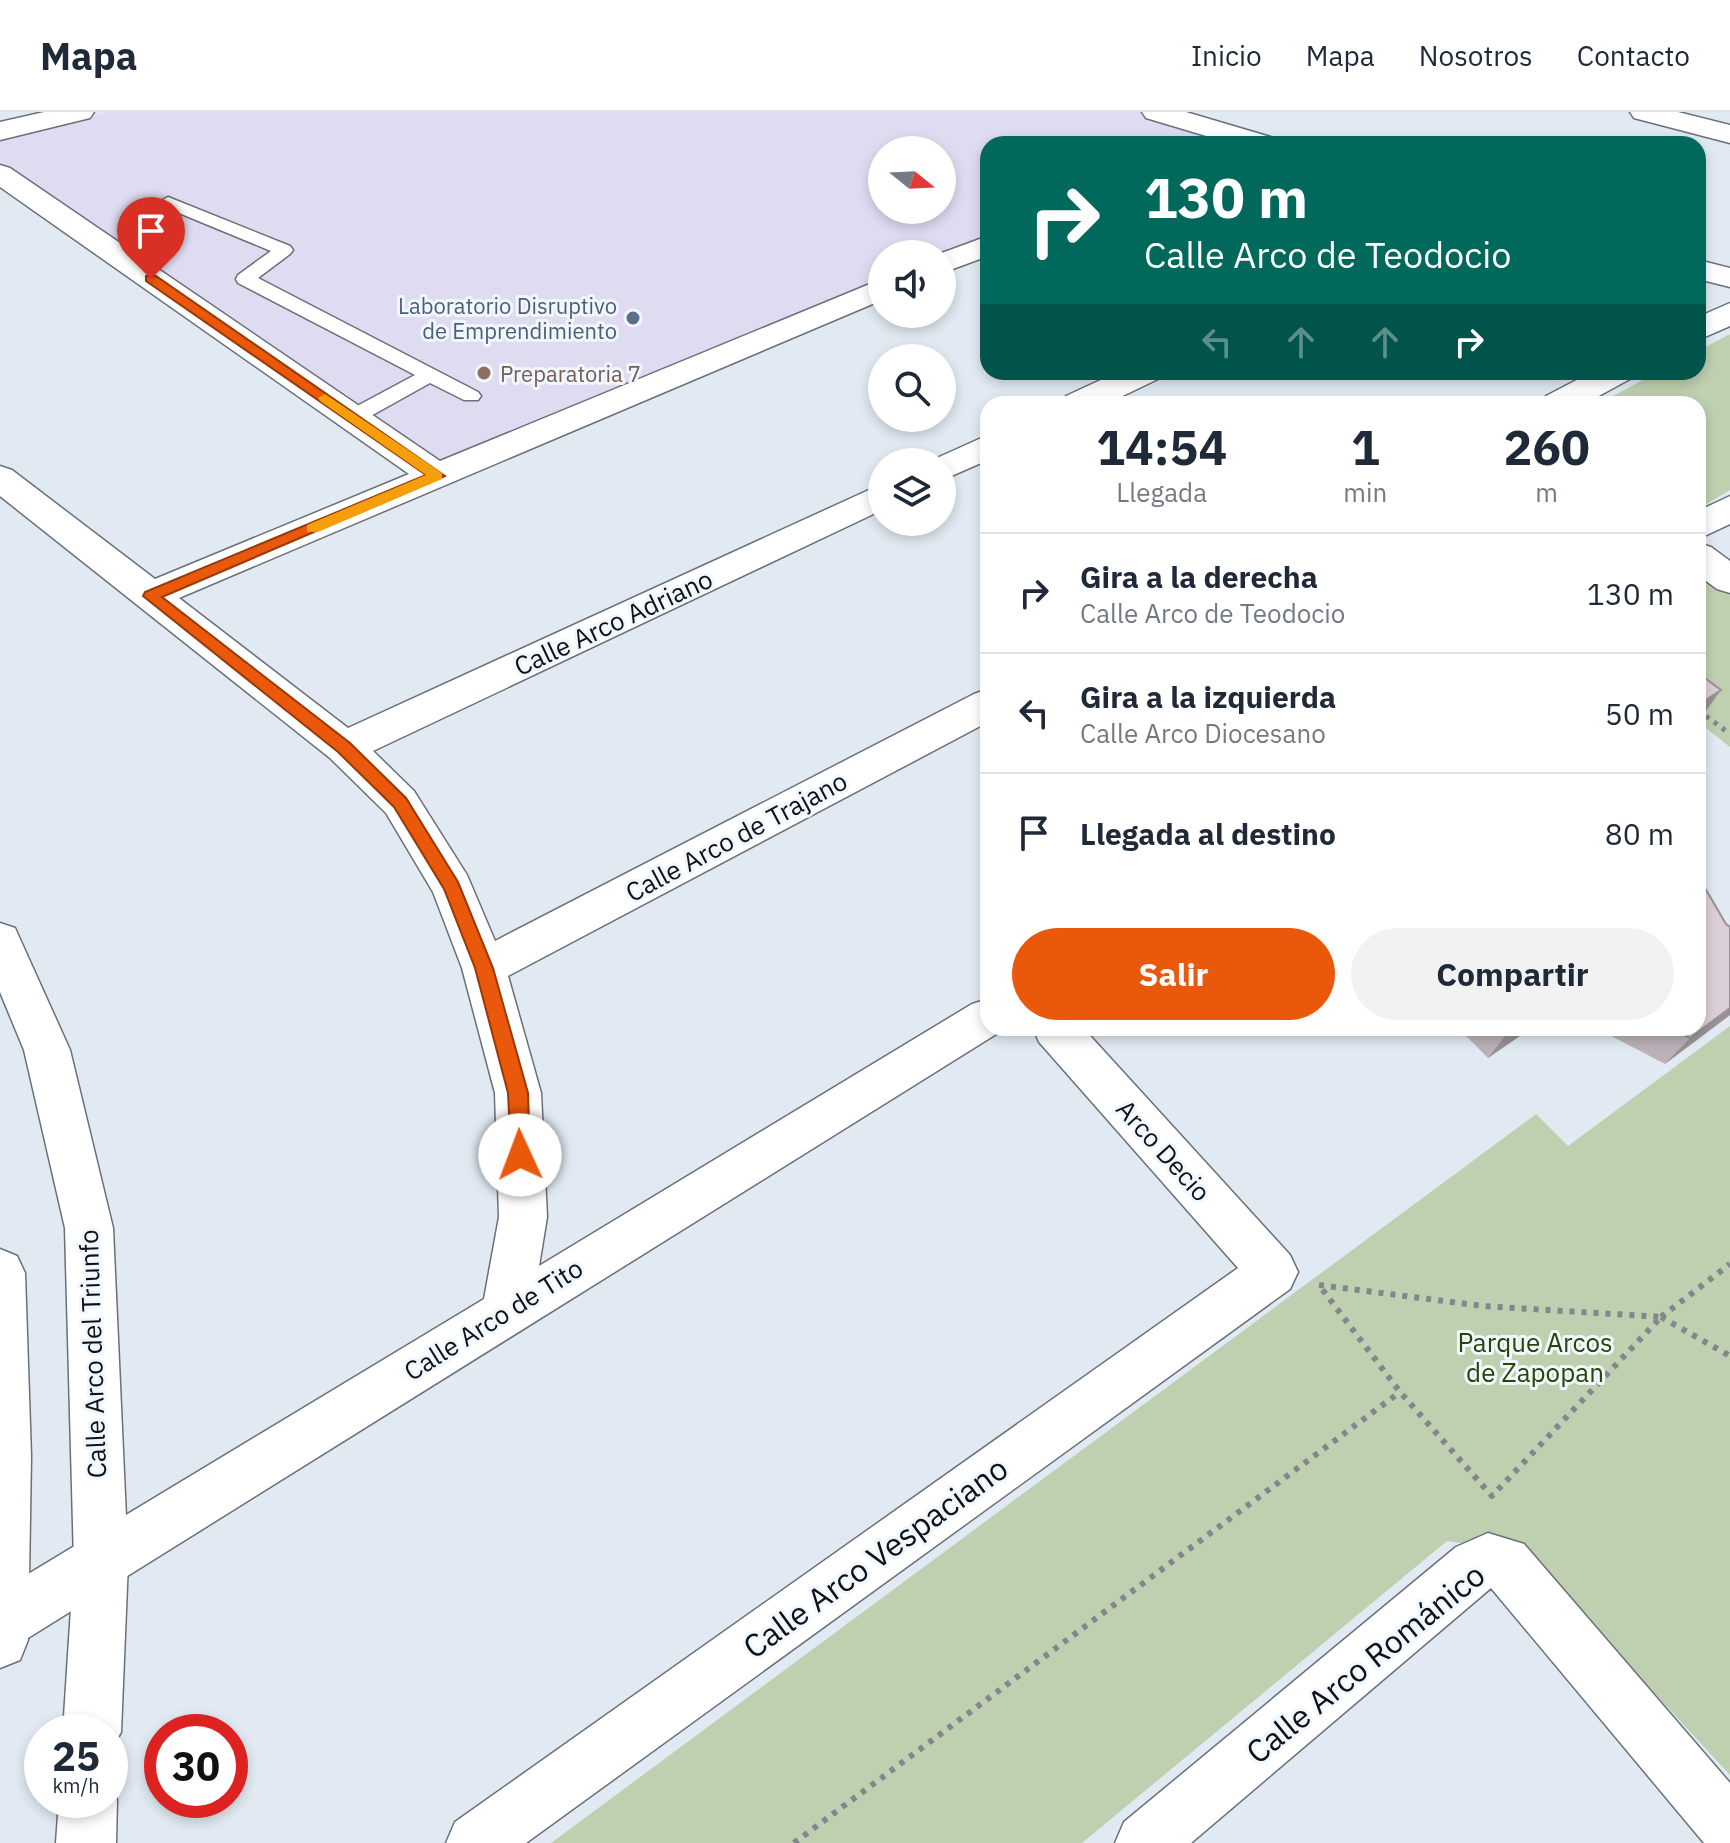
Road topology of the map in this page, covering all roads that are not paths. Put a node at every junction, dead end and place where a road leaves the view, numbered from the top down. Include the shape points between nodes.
1 (80, 112) edge
2 (1156, 112) edge
3 (1644, 112) edge
4 (0, 131) edge
5 (1730, 134) edge
6 (1227, 136) edge
7 (0, 174) edge
8 (168, 202) dead end
9 (980, 248) edge
10 (956, 258) edge
11 (1706, 271) edge
12 (1730, 278) edge
13 (868, 295) edge
14 (1730, 313) edge
15 (1706, 326) edge
16 (430, 375) junction
17 (1129, 380) edge
18 (1603, 380) edge
19 (471, 396) dead end
20 (1095, 396) edge
21 (1573, 396) edge
22 (353, 417) junction
23 (980, 450) edge
24 (956, 461) edge
25 (437, 476) junction
26 (0, 478) edge
27 (868, 503) edge
28 (1730, 508) edge
29 (1706, 522) edge
30 (1706, 562) edge
31 (1730, 580) edge
32 (150, 596) junction
33 (980, 708) edge
34 (344, 747) junction
35 (0, 941) edge
36 (484, 968) junction
37 (980, 1023) edge
38 (1062, 1036) edge
39 (1273, 1272) joint
40 (0, 1273) edge
41 (507, 1310) junction
42 (101, 1562) junction
43 (1, 1628) edge
44 (93, 1714) edge
45 (87, 1818) edge
46 (1730, 1828) edge
47 (86, 1843) edge
48 (476, 1843) edge
49 (1145, 1843) edge

1 - 4 street
2 - 6 street
3 - 5 street
7 - 22 street
8 - 16 lane via 284,250 245,279
9 - 10 street
11 - 12 street
13 - 25 street
14 - 15 street
16 - 19 lane
16 - 22 lane
17 - 20 street
18 - 21 street
22 - 25 street
23 - 24 street
25 - 32 street
26 - 32 street
27 - 34 street, Calle Arco Adriano
28 - 29 street
30 - 31 street
32 - 34 street
33 - 36 street, Calle Arco de Trajano
34 - 36 street via 400,802 452,887
35 - 42 street, Calle Arco del Triunfo via 47,1050 89,1228
36 - 41 street via 518,1093 523,1217
37 - 41 street, Calle Arco de Tito
38 - 39 street, Arco Decio
39 - 48 street, Calle Arco Vespaciano
40 - 43 street via 5,1456
41 - 42 street, Calle Arco de Tito
42 - 43 street, Calle Arco de Tito
42 - 44 street, Calle Arco del Triunfo
45 - 47 street
46 - 49 street, Calle Arco Románico via 1505,1563 1488,1560

